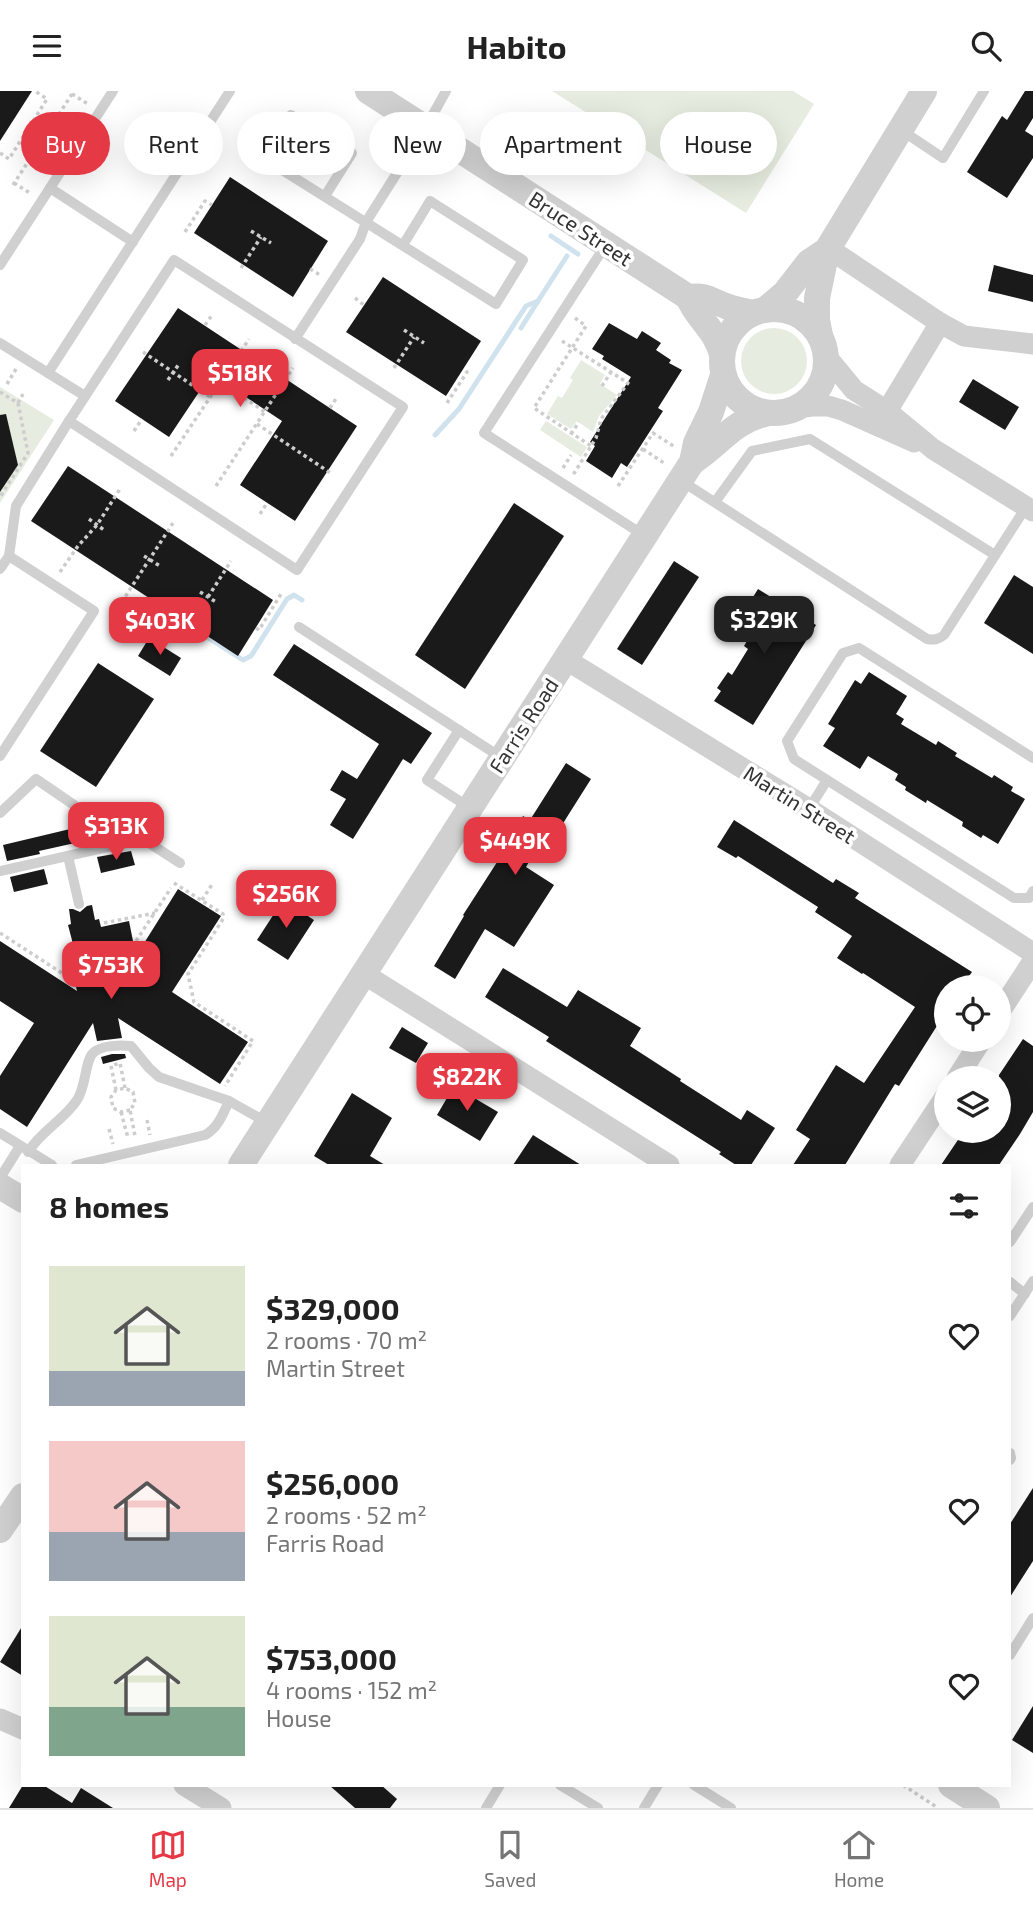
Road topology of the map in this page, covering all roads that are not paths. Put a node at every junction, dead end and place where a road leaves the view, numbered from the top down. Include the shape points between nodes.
1 (113, 91) edge
2 (230, 91) edge
3 (446, 91) edge
4 (925, 91) edge
5 (984, 91) edge
6 (376, 93) edge
7 (404, 112) edge
8 (434, 112) edge
9 (901, 130) junction
10 (466, 153) edge
11 (396, 175) edge
12 (50, 188) junction
13 (325, 196) junction
14 (366, 222) junction
15 (133, 242) junction
16 (606, 244) junction
17 (403, 245) junction
18 (827, 249) junction
19 (0, 265) edge
20 (688, 297) junction
21 (760, 311) junction
22 (940, 323) junction
23 (295, 339) junction
24 (0, 343) edge
25 (1033, 344) edge
26 (823, 346) junction
27 (723, 365) junction
28 (48, 373) junction
29 (85, 396) junction
30 (796, 408) junction
31 (887, 411) junction
32 (768, 413) junction
33 (69, 421) junction
34 (933, 449) junction
35 (679, 464) junction
36 (715, 502) junction
37 (1030, 509) edge
38 (645, 536) junction
39 (995, 555) junction
40 (9, 556) junction
41 (0, 569) edge
42 (299, 627) dead end
43 (565, 659) junction
44 (458, 730) junction
45 (0, 756) edge
46 (502, 758) junction
47 (1033, 758) edge
48 (827, 780) junction
49 (74, 804) dead end
50 (470, 809) junction
51 (809, 809) junction
52 (0, 813) edge
53 (68, 856) junction
54 (180, 863) dead end
55 (0, 870) edge
56 (1033, 891) edge
57 (79, 904) dead end
58 (1033, 953) edge
59 (1033, 961) edge
60 (364, 974) junction
61 (1011, 995) edge
62 (229, 1101) junction
63 (934, 1114) edge
64 (268, 1123) junction
65 (0, 1133) edge
66 (24, 1149) junction
67 (248, 1161) edge
68 (50, 1164) edge
69 (80, 1164) edge
70 (667, 1164) edge
71 (901, 1164) edge
72 (0, 1178) edge
73 (0, 1186) edge
74 (21, 1199) edge
75 (1033, 1206) edge
76 (1011, 1240) edge
77 (1033, 1281) edge
78 (1011, 1283) edge
79 (1025, 1294) junction
80 (1011, 1315) edge
81 (21, 1499) edge
82 (0, 1530) edge
83 (1033, 1618) edge
84 (1011, 1653) edge
85 (0, 1719) edge
86 (21, 1728) edge
87 (187, 1787) edge
88 (499, 1787) edge
89 (563, 1787) edge
90 (657, 1787) edge
91 (697, 1787) edge
92 (953, 1787) edge
93 (221, 1808) edge
94 (486, 1808) edge
95 (598, 1808) edge
96 (644, 1808) edge
97 (731, 1808) edge
98 (986, 1808) edge

1 - 12 lane
2 - 15 lane
3 - 8 lane
4 - 9 street
5 - 9 lane via 943,158
6 - 7 street, Bruce Street
9 - 18 street
10 - 16 street, Bruce Street
11 - 14 lane
12 - 15 lane
12 - 19 lane
13 - 13 lane via 263,158 291,115 352,153
13 - 14 lane
14 - 17 lane
14 - 23 lane via 360,239
15 - 28 lane
16 - 20 street, Bruce Street
16 - 38 lane via 484,433
17 - 17 lane via 430,201 523,260 496,304
18 - 21 street via 809,262 785,293
18 - 22 street
18 - 26 street via 817,298
20 - 21 street, Bruce Street via 702,296 725,306
20 - 27 street, Bruce Street via 714,333
21 - 26 street via 797,314 814,327
21 - 27 street via 736,325 724,344
22 - 25 street via 964,335
22 - 31 street
23 - 29 lane via 174,260
23 - 33 lane via 403,407 297,570
24 - 28 lane
26 - 30 street via 826,367 820,387
26 - 31 street via 854,390
27 - 32 street via 740,401
27 - 35 street, Farris Road via 711,412
28 - 29 lane
29 - 33 lane
30 - 32 street
30 - 34 street via 842,410
31 - 34 street
32 - 35 street, Farris Road via 741,422 708,451
33 - 40 lane via 16,506
34 - 37 street
35 - 36 lane
35 - 38 street, Farris Road
36 - 39 lane via 752,451 810,439
36 - 39 lane via 926,639 944,635
37 - 39 lane
38 - 43 street, Farris Road
40 - 41 lane
40 - 45 lane via 94,611
42 - 44 lane
43 - 46 street, Farris Road
43 - 51 street, Martin Street
44 - 46 lane
44 - 50 lane via 427,780
46 - 50 street, Farris Road
47 - 48 lane via 859,648 843,653 787,741 794,759
48 - 51 lane
48 - 56 lane via 1014,898 1029,898
49 - 52 lane via 36,779
50 - 60 street, Farris Road
51 - 58 street, Martin Street
53 - 54 lane via 144,839
53 - 55 lane
53 - 57 lane
59 - 61 street
60 - 64 street, Farris Road
60 - 70 street
62 - 64 lane
62 - 66 lane via 159,1077 131,1046 98,1050 89,1060 76,1102
62 - 69 lane via 217,1125 205,1135
63 - 71 street
64 - 67 street, Farris Road
65 - 66 lane
66 - 68 lane
66 - 72 lane
73 - 74 street
75 - 76 lane
77 - 79 lane
78 - 79 lane
79 - 80 lane
81 - 82 street
83 - 84 lane
85 - 86 street
87 - 93 street
88 - 94 lane
89 - 95 lane
90 - 96 lane
91 - 97 lane
92 - 98 street

